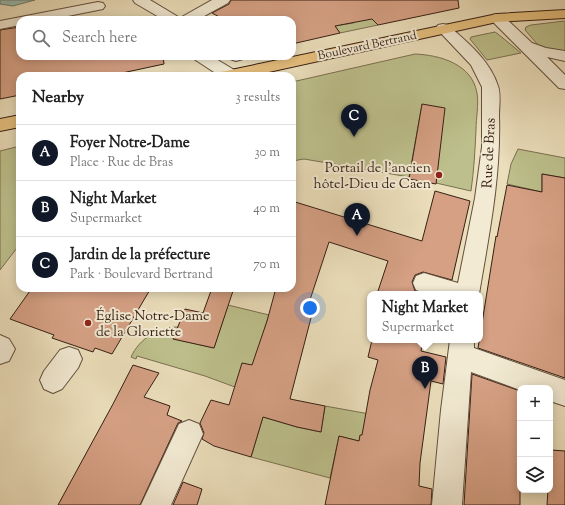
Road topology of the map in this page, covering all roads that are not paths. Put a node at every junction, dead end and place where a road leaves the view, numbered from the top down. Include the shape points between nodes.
1 (140, 0) edge
2 (223, 0) edge
3 (98, 6) dead end
4 (565, 6) edge
5 (565, 14) edge
6 (46, 16) edge
7 (167, 16) edge
8 (193, 16) edge
9 (502, 17) junction
10 (16, 22) edge
11 (0, 25) edge
12 (443, 28) junction
13 (528, 47) junction
14 (565, 56) edge
15 (206, 60) edge
16 (222, 72) edge
17 (246, 72) edge
18 (565, 84) edge
19 (16, 122) edge
20 (0, 126) edge
21 (424, 283) dead end
22 (451, 291) edge
23 (467, 291) edge
24 (0, 347) edge
25 (461, 348) edge
26 (0, 352) edge
27 (69, 359) dead end
28 (53, 380) dead end
29 (565, 393) edge
30 (189, 434) dead end
31 (156, 505) edge
32 (447, 505) edge

1 - 7 street
2 - 8 street
3 - 6 street
4 - 9 main road, Boulevard Bertrand via 537,8
5 - 9 main road, Boulevard Bertrand
9 - 12 main road, Boulevard Bertrand
9 - 13 street
10 - 11 street
12 - 17 main road, Boulevard Bertrand
12 - 23 street, Rue de Bras via 476,61 488,79 490,88 491,147 478,197
13 - 14 street
13 - 18 street
15 - 16 street
19 - 20 main road
21 - 22 street
24 - 26 street
25 - 29 street
25 - 32 street
27 - 28 street
30 - 31 street via 179,466

